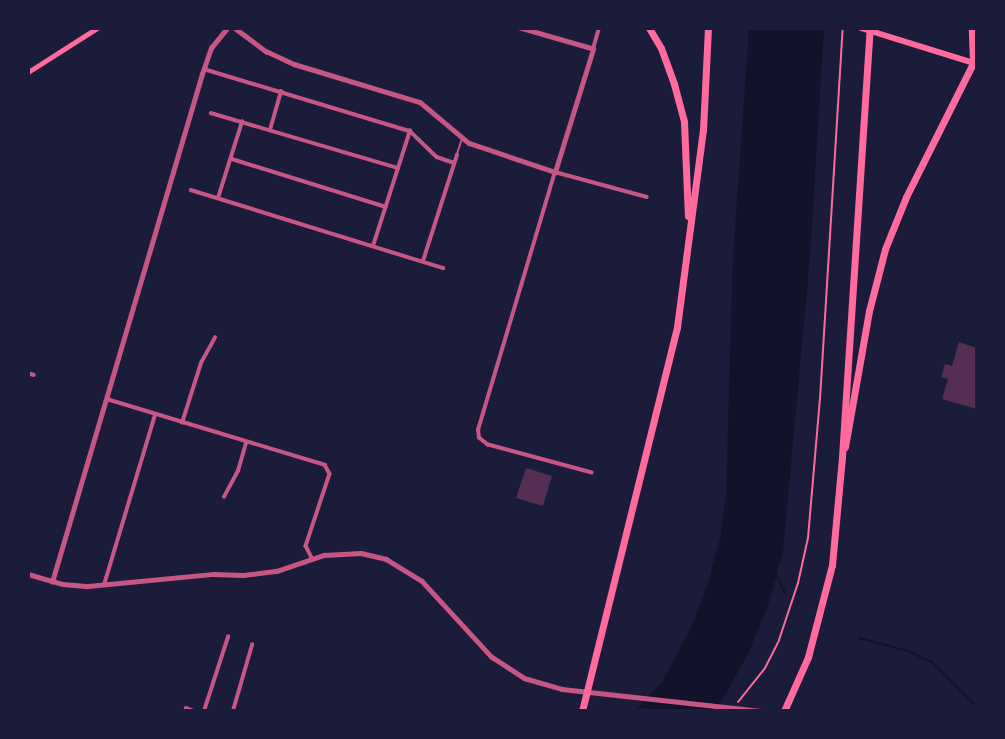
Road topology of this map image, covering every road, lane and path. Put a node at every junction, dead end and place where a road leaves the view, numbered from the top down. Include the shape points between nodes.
1 (97, 28) edge
2 (227, 28) edge
3 (235, 28) edge
4 (520, 28) edge
5 (599, 28) edge
6 (649, 28) edge
7 (708, 28) edge
8 (843, 28) edge
9 (861, 28) edge
10 (870, 28) edge
11 (972, 28) edge
12 (593, 49) junction
13 (975, 63) edge
14 (204, 69) junction
15 (28, 72) edge
16 (281, 92) junction
17 (211, 113) dead end
18 (242, 122) junction
19 (270, 130) junction
20 (410, 131) junction
21 (462, 138) junction
22 (457, 155) joint
23 (232, 159) junction
24 (454, 163) junction
25 (398, 168) junction
26 (555, 172) junction
27 (191, 190) dead end
28 (647, 197) dead end
29 (218, 198) junction
30 (386, 206) junction
31 (688, 240) junction
32 (373, 246) junction
33 (423, 261) junction
34 (443, 268) dead end
35 (215, 338) dead end
36 (28, 373) edge
37 (34, 375) dead end
38 (107, 399) junction
39 (155, 415) junction
40 (182, 423) junction
41 (246, 443) junction
42 (842, 457) junction
43 (592, 473) dead end
44 (224, 497) dead end
45 (312, 558) junction
46 (28, 574) edge
47 (52, 582) junction
48 (104, 585) junction
49 (228, 637) dead end
50 (252, 645) dead end
51 (735, 705) dead end
52 (186, 708) dead end
53 (755, 710) edge
54 (194, 711) edge
55 (204, 711) edge
56 (233, 711) edge
57 (580, 711) edge
58 (761, 711) edge
59 (785, 711) edge

1 - 15 main road
2 - 14 street via 214,42
3 - 21 street via 294,64 420,102
4 - 12 street
5 - 12 street
6 - 31 highway via 661,48 684,122
7 - 31 highway via 703,130
8 - 51 path via 808,538 798,583 771,657
9 - 13 main road
10 - 42 highway
11 - 13 highway
12 - 26 street
13 - 42 highway via 884,249
14 - 16 street
14 - 38 street
16 - 19 street
16 - 20 street
17 - 18 street
18 - 19 street
18 - 23 street
19 - 25 street
20 - 24 street via 438,157
20 - 25 street
21 - 22 lane
21 - 26 street
22 - 24 street
23 - 29 street
23 - 30 street
24 - 33 street
25 - 30 street
26 - 28 street
26 - 43 street via 478,436 491,446
27 - 29 street
29 - 32 street
30 - 32 street
31 - 57 highway via 677,327
32 - 33 street
33 - 34 street
35 - 40 street via 201,363
36 - 37 street
38 - 39 street
38 - 47 street
39 - 40 street
39 - 48 street
40 - 41 street
41 - 44 street
41 - 45 street via 325,465 330,474 306,546
42 - 59 highway via 832,565 819,619
45 - 48 street via 277,571
45 - 53 street via 361,553 386,559 422,581 492,657 512,673 543,685
46 - 47 street
47 - 48 street
49 - 55 street
50 - 56 street
52 - 54 street
53 - 58 street

